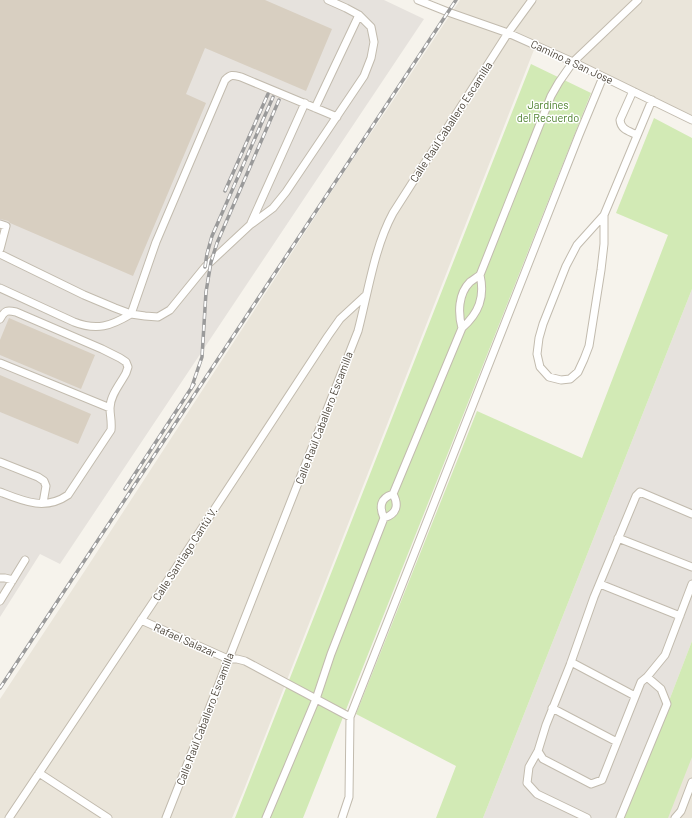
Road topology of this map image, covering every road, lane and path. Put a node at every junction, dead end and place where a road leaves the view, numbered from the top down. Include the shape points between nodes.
1 (328, 0) edge
2 (418, 0) edge
3 (532, 0) edge
4 (638, 0) edge
5 (359, 15) junction
6 (508, 33) junction
7 (573, 62) junction
8 (603, 77) junction
9 (633, 91) junction
10 (652, 100) junction
11 (305, 103) junction
12 (315, 108) junction
13 (337, 117) junction
14 (692, 120) edge
15 (637, 135) junction
16 (604, 215) junction
17 (0, 224) edge
18 (250, 225) junction
19 (0, 249) edge
20 (0, 254) edge
21 (480, 275) junction
22 (0, 288) edge
23 (366, 295) junction
24 (131, 314) junction
25 (0, 319) edge
26 (462, 328) junction
27 (0, 363) edge
28 (110, 408) junction
29 (0, 462) edge
30 (0, 492) edge
31 (393, 494) junction
32 (43, 503) junction
33 (692, 514) edge
34 (384, 518) junction
35 (618, 538) junction
36 (25, 560) dead end
37 (692, 567) edge
38 (0, 578) edge
39 (13, 580) junction
40 (600, 584) junction
41 (692, 584) edge
42 (0, 601) edge
43 (680, 616) junction
44 (141, 620) junction
45 (228, 659) junction
46 (571, 662) junction
47 (647, 677) junction
48 (636, 696) junction
49 (316, 699) junction
50 (552, 708) junction
51 (350, 717) junction
52 (617, 742) junction
53 (538, 751) junction
54 (39, 773) junction
55 (692, 782) edge
56 (690, 792) edge
57 (682, 815) edge
58 (9, 818) edge
59 (108, 818) edge
60 (166, 818) edge
61 (266, 818) edge
62 (342, 818) edge
63 (587, 818) edge
64 (620, 818) edge
65 (675, 818) edge

1 - 5 street
2 - 6 street, Camino a San Jose
3 - 6 street, Calle Raúl Caballero Escamilla
4 - 7 street
5 - 12 street
5 - 13 street via 371,27 374,42 371,58 364,76
6 - 7 street, Camino a San Jose
6 - 23 street, Calle Raúl Caballero Escamilla via 386,225
7 - 8 street, Camino a San Jose
7 - 21 street via 551,96
8 - 9 street, Camino a San Jose
8 - 51 street
9 - 10 street, Camino a San Jose
9 - 15 street via 620,120 624,129
10 - 14 street, Camino a San Jose
10 - 15 street
11 - 12 street
11 - 18 street
11 - 24 street via 241,77 228,76 156,242
12 - 13 street
13 - 18 street via 286,192 273,208
15 - 16 street
16 - 16 street via 577,245 543,324 537,354 540,367 549,377 570,379 578,372 589,346 602,270
17 - 19 street via 6,226
18 - 24 street via 205,267 170,310 158,317
20 - 24 street via 84,295
21 - 26 street via 482,296 474,315
21 - 26 street via 465,289 459,308
22 - 24 street via 85,326 94,327 117,322
23 - 44 street, Calle Santiago Cantú V. via 340,319 328,336
23 - 45 street, Calle Raúl Caballero Escamilla via 358,331
25 - 28 street via 9,310 16,312 126,362 128,368
26 - 31 street
27 - 28 street
28 - 32 street via 111,430 68,495 61,500
29 - 32 street via 44,481 46,486
30 - 32 street via 25,501
31 - 34 street via 396,508 390,516
31 - 34 street via 388,495 382,502
33 - 35 street via 640,492
34 - 49 street
35 - 37 street
35 - 40 street
36 - 39 street
38 - 39 street
39 - 42 street
40 - 43 street
40 - 46 street
41 - 43 street
43 - 47 street via 664,655
44 - 45 street, Rafael Salazar
44 - 54 street, Calle Santiago Cantú V.
45 - 49 street, Rafael Salazar via 245,661
45 - 60 street, Calle Raúl Caballero Escamilla
46 - 48 street
46 - 50 street
47 - 48 street via 641,682
47 - 64 street via 661,688 667,704
48 - 52 street
49 - 51 street, Rafael Salazar
49 - 61 street
50 - 52 street
50 - 53 street
51 - 62 street via 348,797
52 - 53 street via 602,780 591,784 543,759
53 - 63 street via 529,767 527,783 538,794
54 - 58 street, Calle Santiago Cantú V.
54 - 59 street
55 - 56 street
56 - 57 street
57 - 65 street

